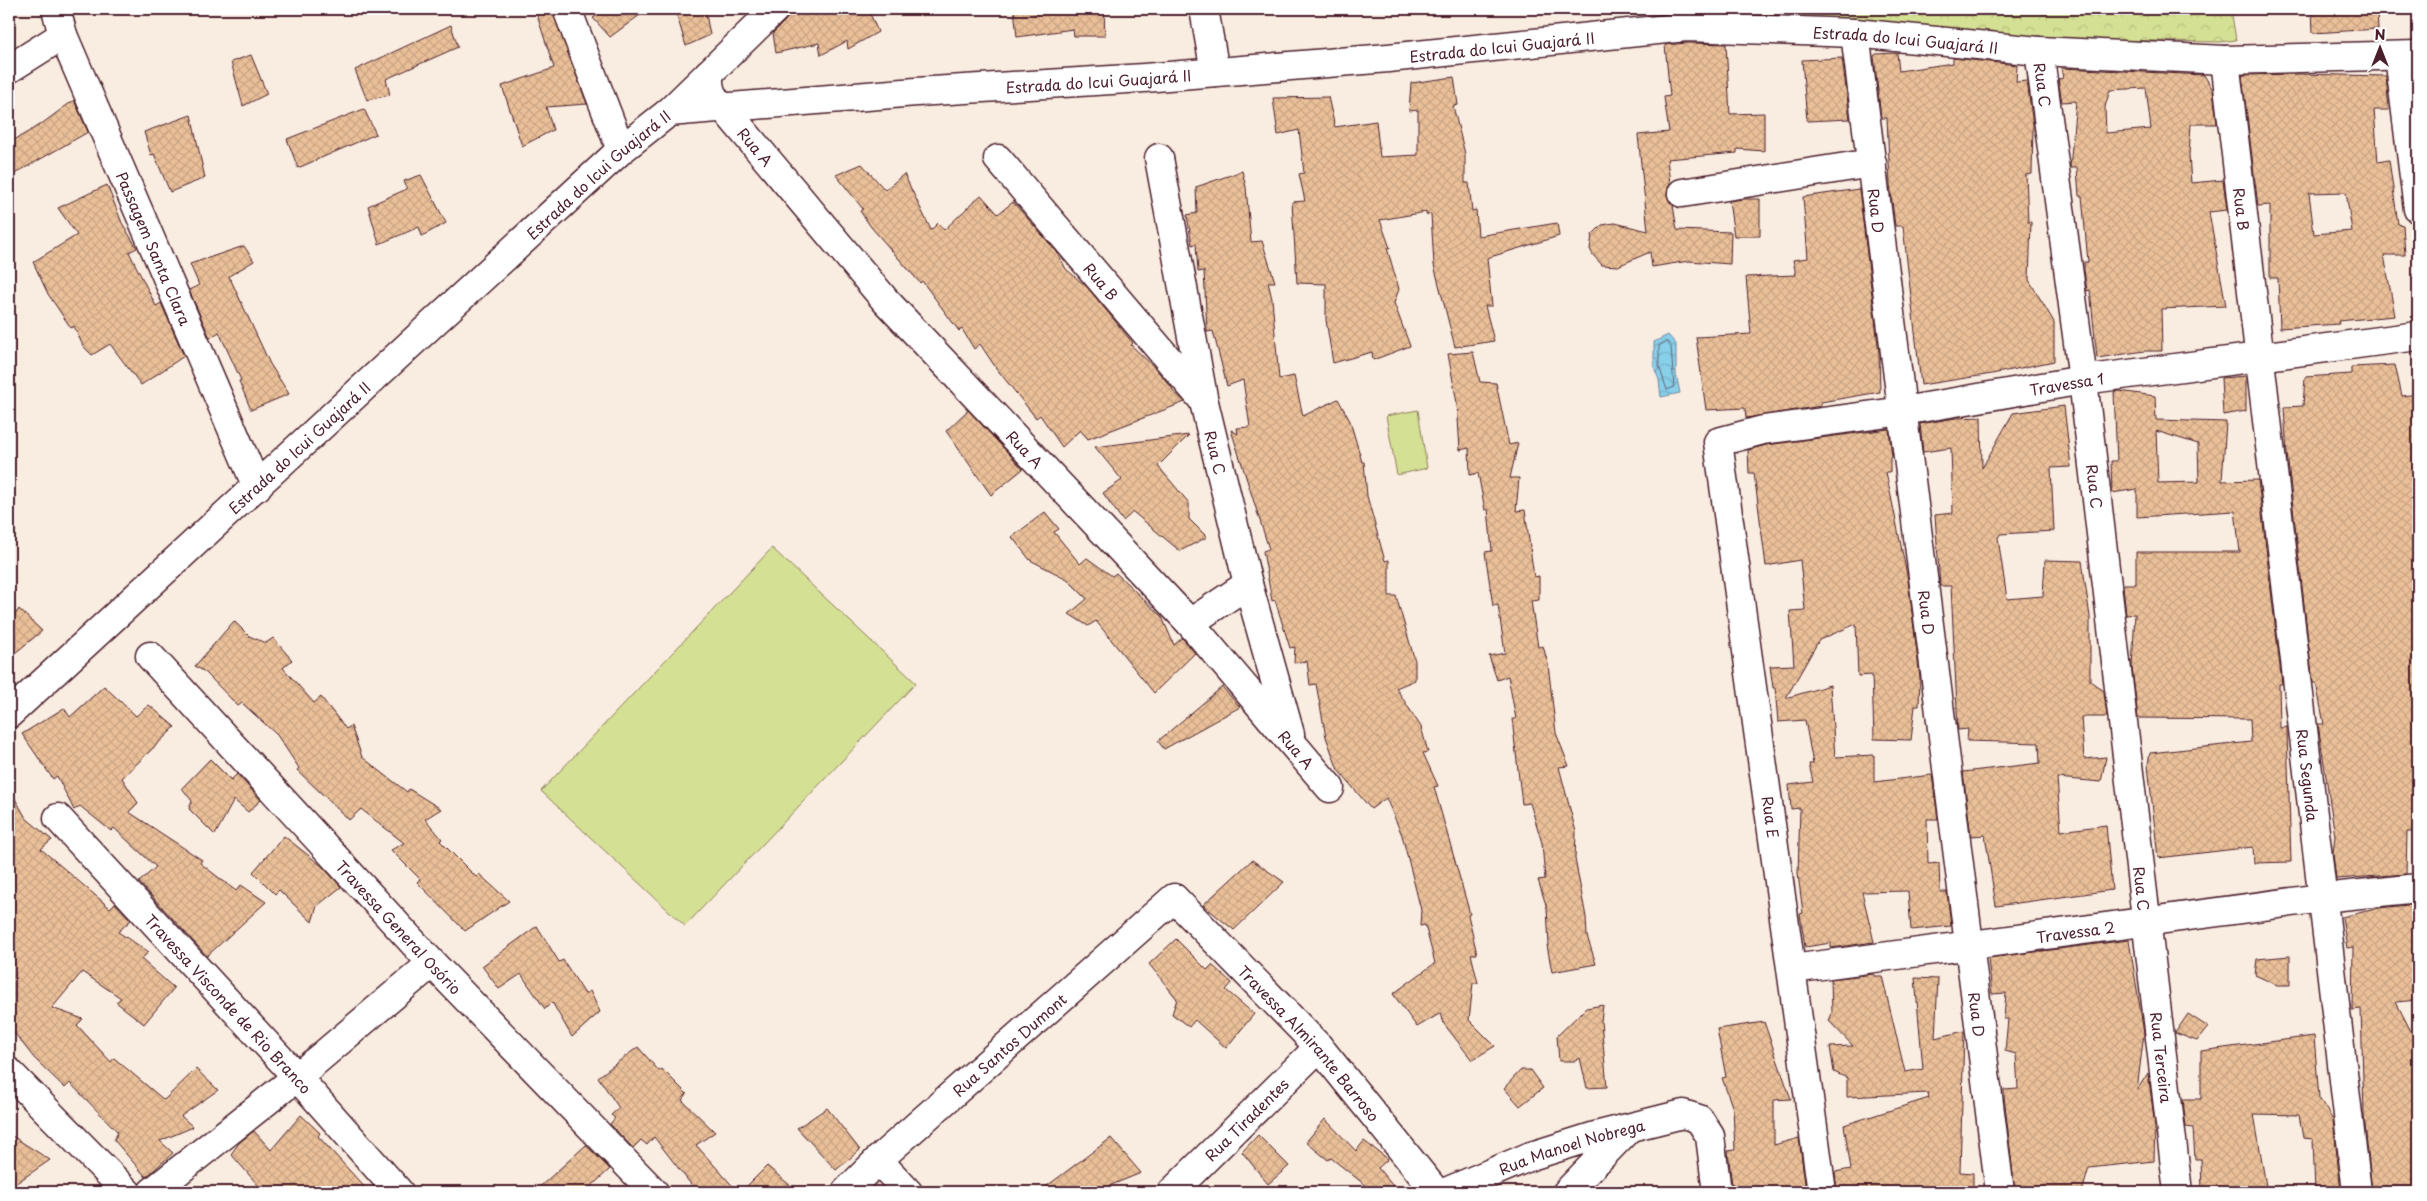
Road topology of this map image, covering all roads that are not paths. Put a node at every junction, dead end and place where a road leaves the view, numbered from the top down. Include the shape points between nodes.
1 (56, 9) edge
2 (567, 9) edge
3 (774, 9) edge
4 (1204, 9) edge
5 (1686, 18) edge
6 (748, 19) edge
7 (1855, 33) junction
8 (63, 35) junction
9 (2039, 51) junction
10 (2408, 56) edge
11 (2225, 60) junction
12 (9, 69) edge
13 (709, 72) junction
14 (1215, 72) junction
15 (723, 107) junction
16 (669, 112) junction
17 (621, 150) junction
18 (1159, 158) dead end
19 (998, 159) dead end
20 (1872, 163) junction
21 (1682, 193) dead end
22 (2418, 209) edge
23 (2418, 336) edge
24 (2261, 358) junction
25 (2083, 380) junction
26 (1204, 402) junction
27 (1903, 410) junction
28 (1718, 442) joint
29 (257, 487) junction
30 (1248, 584) junction
31 (1190, 623) junction
32 (150, 656) dead end
33 (9, 714) edge
34 (1293, 743) junction
35 (1330, 788) dead end
36 (58, 818) dead end
37 (2418, 888) edge
38 (1174, 898) joint
39 (2322, 898) junction
40 (2145, 922) junction
41 (1970, 947) junction
42 (432, 963) junction
43 (1792, 970) junction
44 (1320, 1047) junction
45 (9, 1072) edge
46 (297, 1077) junction
47 (1629, 1128) junction
48 (878, 1160) junction
49 (127, 1192) edge
50 (152, 1192) edge
51 (399, 1192) edge
52 (654, 1192) edge
53 (846, 1192) edge
54 (908, 1192) edge
55 (1172, 1192) edge
56 (1436, 1192) edge
57 (1446, 1192) edge
58 (1566, 1192) edge
59 (1717, 1192) edge
60 (1822, 1192) edge
61 (2000, 1192) edge
62 (2178, 1192) edge
63 (2356, 1192) edge

1 - 8 street, Passagem Santa Clara
2 - 17 street
3 - 6 street
4 - 14 street
5 - 7 street, Estrada do Icui Guajará II
5 - 14 street, Estrada do Icui Guajará II via 1388,58
6 - 13 street
7 - 9 street, Estrada do Icui Guajará II
7 - 20 street, Rua D
8 - 12 street
8 - 29 street, Passagem Santa Clara
9 - 11 street, Estrada do Icui Guajará II
9 - 25 street, Rua C
10 - 11 street, Estrada do Icui Guajará II
10 - 22 street
11 - 24 street, Rua B
13 - 15 street, Rua A via 710,91
13 - 16 street
14 - 15 street, Estrada do Icui Guajará II
15 - 16 street, Estrada do Icui Guajará II
15 - 31 street, Rua A via 885,300
16 - 17 street, Estrada do Icui Guajará II
17 - 29 street, Estrada do Icui Guajará II
18 - 26 street, Rua C
19 - 26 street, Rua B
20 - 21 street
20 - 27 street, Rua D
23 - 24 street, Travessa 1
24 - 25 street, Travessa 1
24 - 39 street, Rua Segunda
25 - 27 street, Travessa 1
25 - 40 street, Rua C
26 - 30 street, Rua C
27 - 28 street, Travessa 1 via 1763,430
27 - 41 street, Rua D
28 - 43 street, Rua E
29 - 33 street, Estrada do Icui Guajará II
30 - 31 street
30 - 34 street, Rua C
31 - 34 street, Rua A
32 - 42 street, Travessa General Osório
34 - 35 street, Rua A
36 - 46 street, Travessa Visconde de Rio Branco
37 - 39 street, Travessa 2
38 - 44 street, Travessa Almirante Barroso
38 - 48 street, Rua Santos Dumont
39 - 40 street, Travessa 2
39 - 63 street, Rua Segunda
40 - 41 street, Travessa 2
40 - 62 street, Rua Terceira
41 - 43 street, Travessa 2
41 - 61 street, Rua D
42 - 46 street
42 - 52 street, Travessa General Osório
43 - 60 street, Rua E
44 - 55 street, Rua Tiradentes
44 - 56 street, Travessa Almirante Barroso
45 - 49 street
46 - 50 street
46 - 51 street, Travessa Visconde de Rio Branco
47 - 57 street, Rua Manoel Nobrega via 1531,1156
47 - 58 street
47 - 59 street, Rua Manoel Nobrega via 1683,1114 1699,1119 1710,1136
48 - 53 street, Rua Santos Dumont
48 - 54 street

